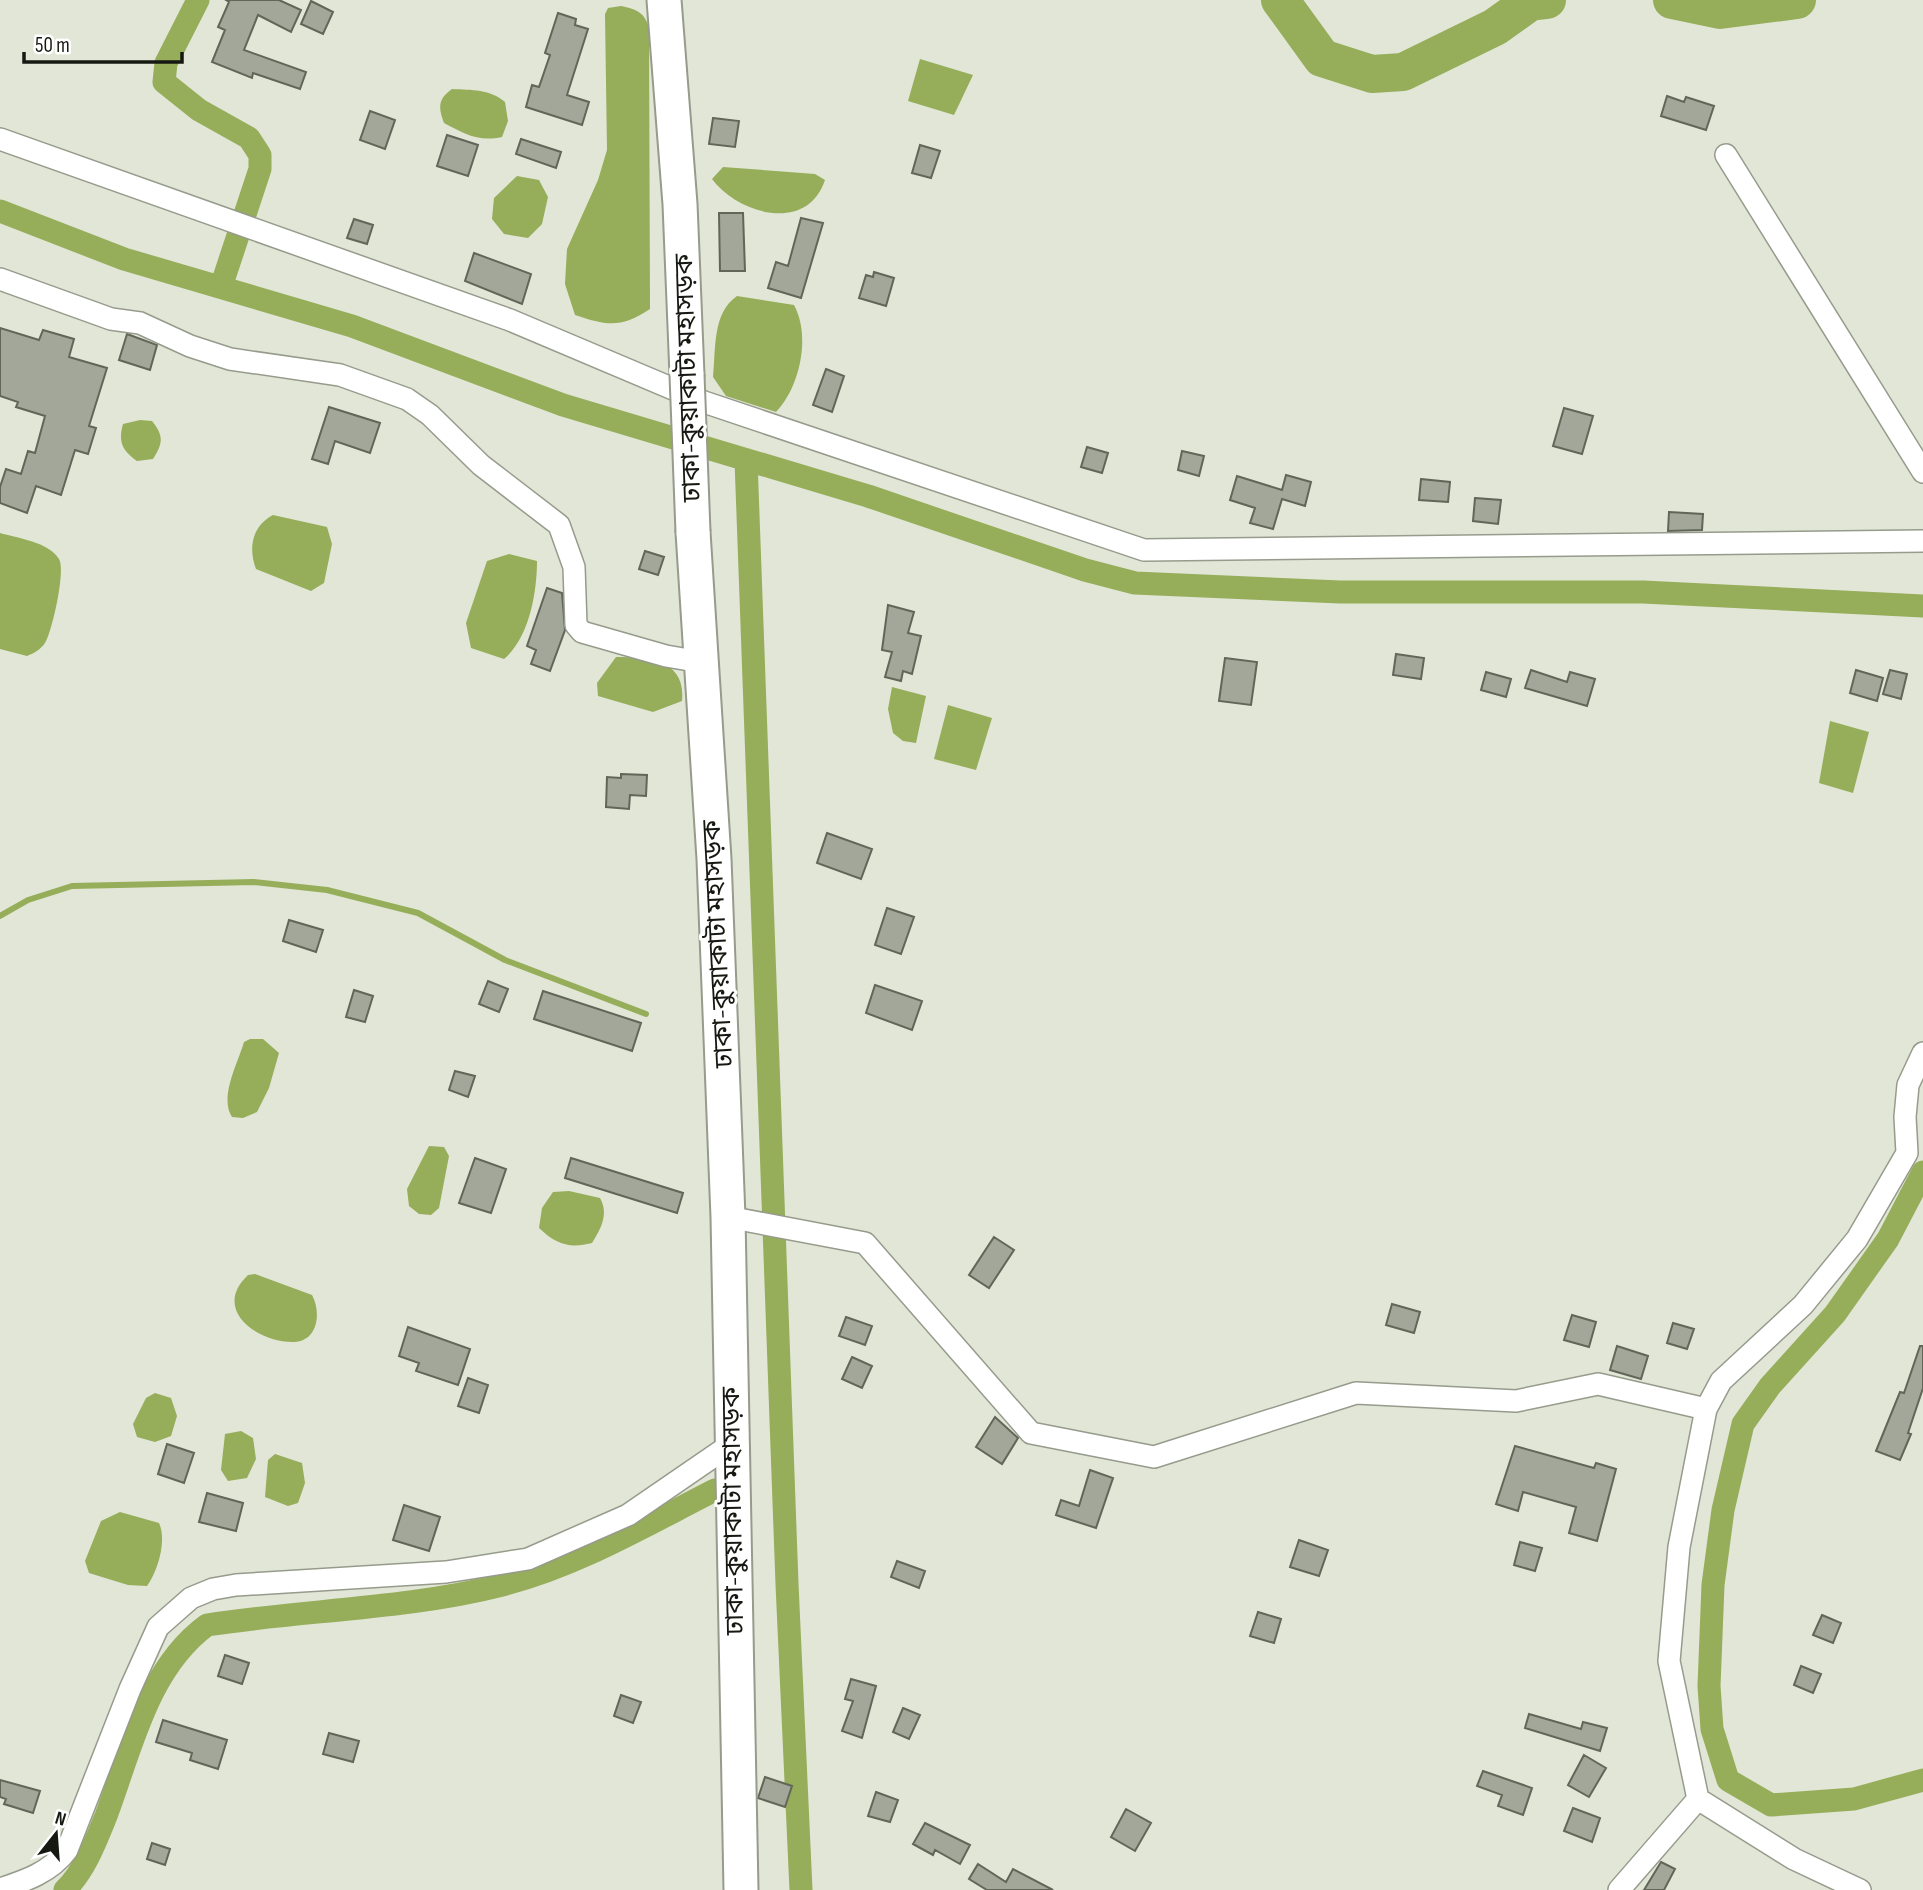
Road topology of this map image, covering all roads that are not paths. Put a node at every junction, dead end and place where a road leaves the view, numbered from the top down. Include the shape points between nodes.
1 (664, 0) edge
2 (0, 139) edge
3 (1726, 155) dead end
4 (0, 279) edge
5 (1923, 472) edge
6 (1923, 541) edge
7 (701, 662) junction
8 (1923, 1053) edge
9 (728, 1217) junction
10 (1706, 1409) junction
11 (730, 1445) junction
12 (1698, 1799) junction
13 (0, 1889) edge
14 (741, 1890) edge
15 (1619, 1890) edge
16 (1860, 1890) edge

1 - 7 main road, ঢাকা-কুয়াকাটা মহাসড়ক, bridge via 680,204
2 - 6 street via 510,320 704,402 1144,550
3 - 5 street
4 - 7 street via 111,319 141,323 230,359 340,375 407,399 481,465 559,525 574,567 576,625 582,632
7 - 9 main road, ঢাকা-কুয়াকাটা মহাসড়ক
8 - 10 street via 1908,1085 1907,1153 1857,1239 1803,1305 1721,1381
9 - 10 street via 865,1243 1031,1433 1154,1457 1356,1393 1516,1401 1598,1384
9 - 11 main road, ঢাকা-কুয়াকাটা মহাসড়ক
10 - 12 street via 1679,1547 1669,1661
11 - 13 street via 628,1515 528,1559 446,1572 236,1585 191,1598 158,1628 67,1850 58,1863
11 - 14 main road, ঢাকা-কুয়াকাটা মহাসড়ক
12 - 15 street
12 - 16 street via 1794,1859

